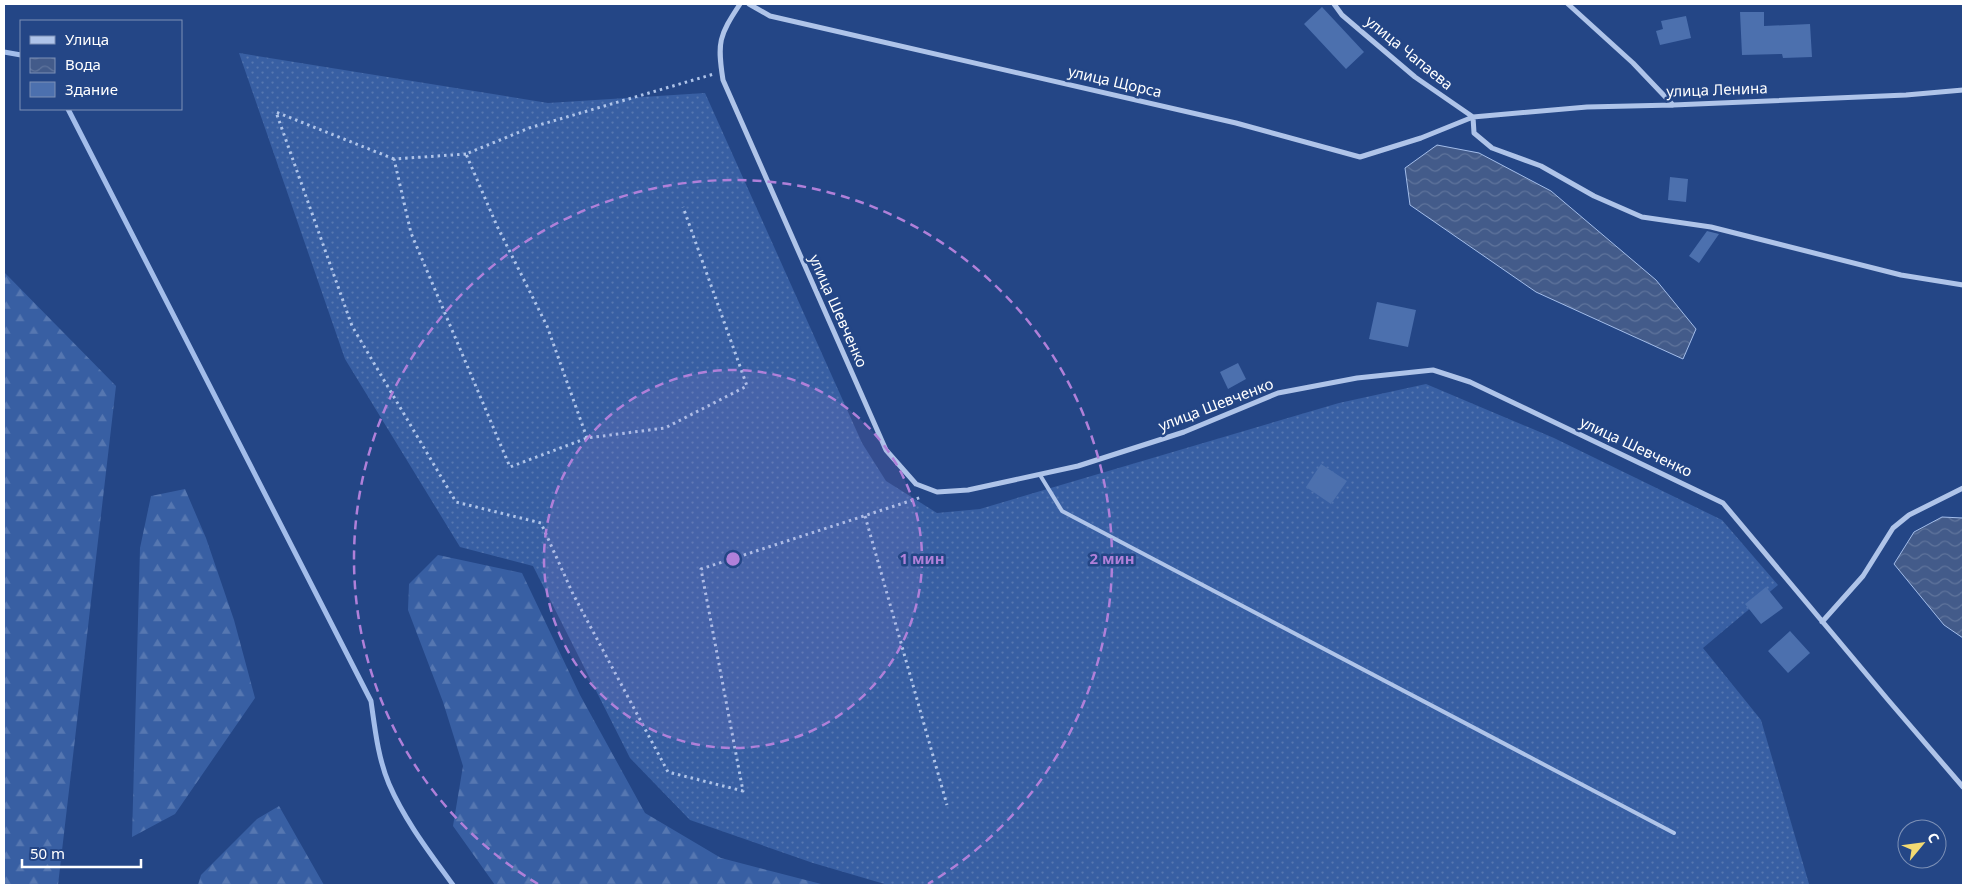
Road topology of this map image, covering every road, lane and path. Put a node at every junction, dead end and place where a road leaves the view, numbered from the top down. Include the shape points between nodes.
1 (740, 4) edge
2 (749, 4) edge
3 (1334, 4) edge
4 (1568, 4) edge
5 (722, 72) junction
6 (1963, 90) edge
7 (1673, 105) junction
8 (1473, 117) junction
9 (466, 154) junction
10 (394, 159) junction
11 (683, 208) dead end
12 (1963, 286) edge
13 (587, 438) junction
14 (1040, 475) junction
15 (1963, 488) edge
16 (937, 492) junction
17 (865, 516) junction
18 (1822, 622) junction
19 (1963, 786) edge
20 (948, 805) dead end
21 (1674, 833) dead end

1 - 5 street, улица Шевченко via 724,29 718,54
2 - 8 street, улица Щорса via 770,16 1236,123 1360,157
3 - 8 street, улица Чапаева via 1342,15 1415,77
4 - 7 street via 1633,63
5 - 9 path via 529,128
5 - 16 street, улица Шевченко via 886,450 916,484
6 - 7 street, улица Ленина
7 - 8 street, улица Ленина via 1587,107
8 - 12 street via 1474,132 1492,148 1541,166 1594,196 1642,217 1711,227
9 - 10 path
9 - 13 path via 497,226 547,326
10 - 13 path via 410,233 510,466
10 - 17 path via 276,112 352,326 451,494 456,502 541,523 573,594 668,772 743,791 701,569
11 - 13 path via 748,386 665,428
14 - 16 street, улица Шевченко via 968,490
14 - 18 street, улица Шевченко via 1184,432 1278,393 1356,378 1432,370 1470,382 1723,503
14 - 21 lane via 1062,511
15 - 18 street via 1909,515 1893,528 1863,576
16 - 17 path
17 - 20 path
18 - 19 street, улица Шевченко

